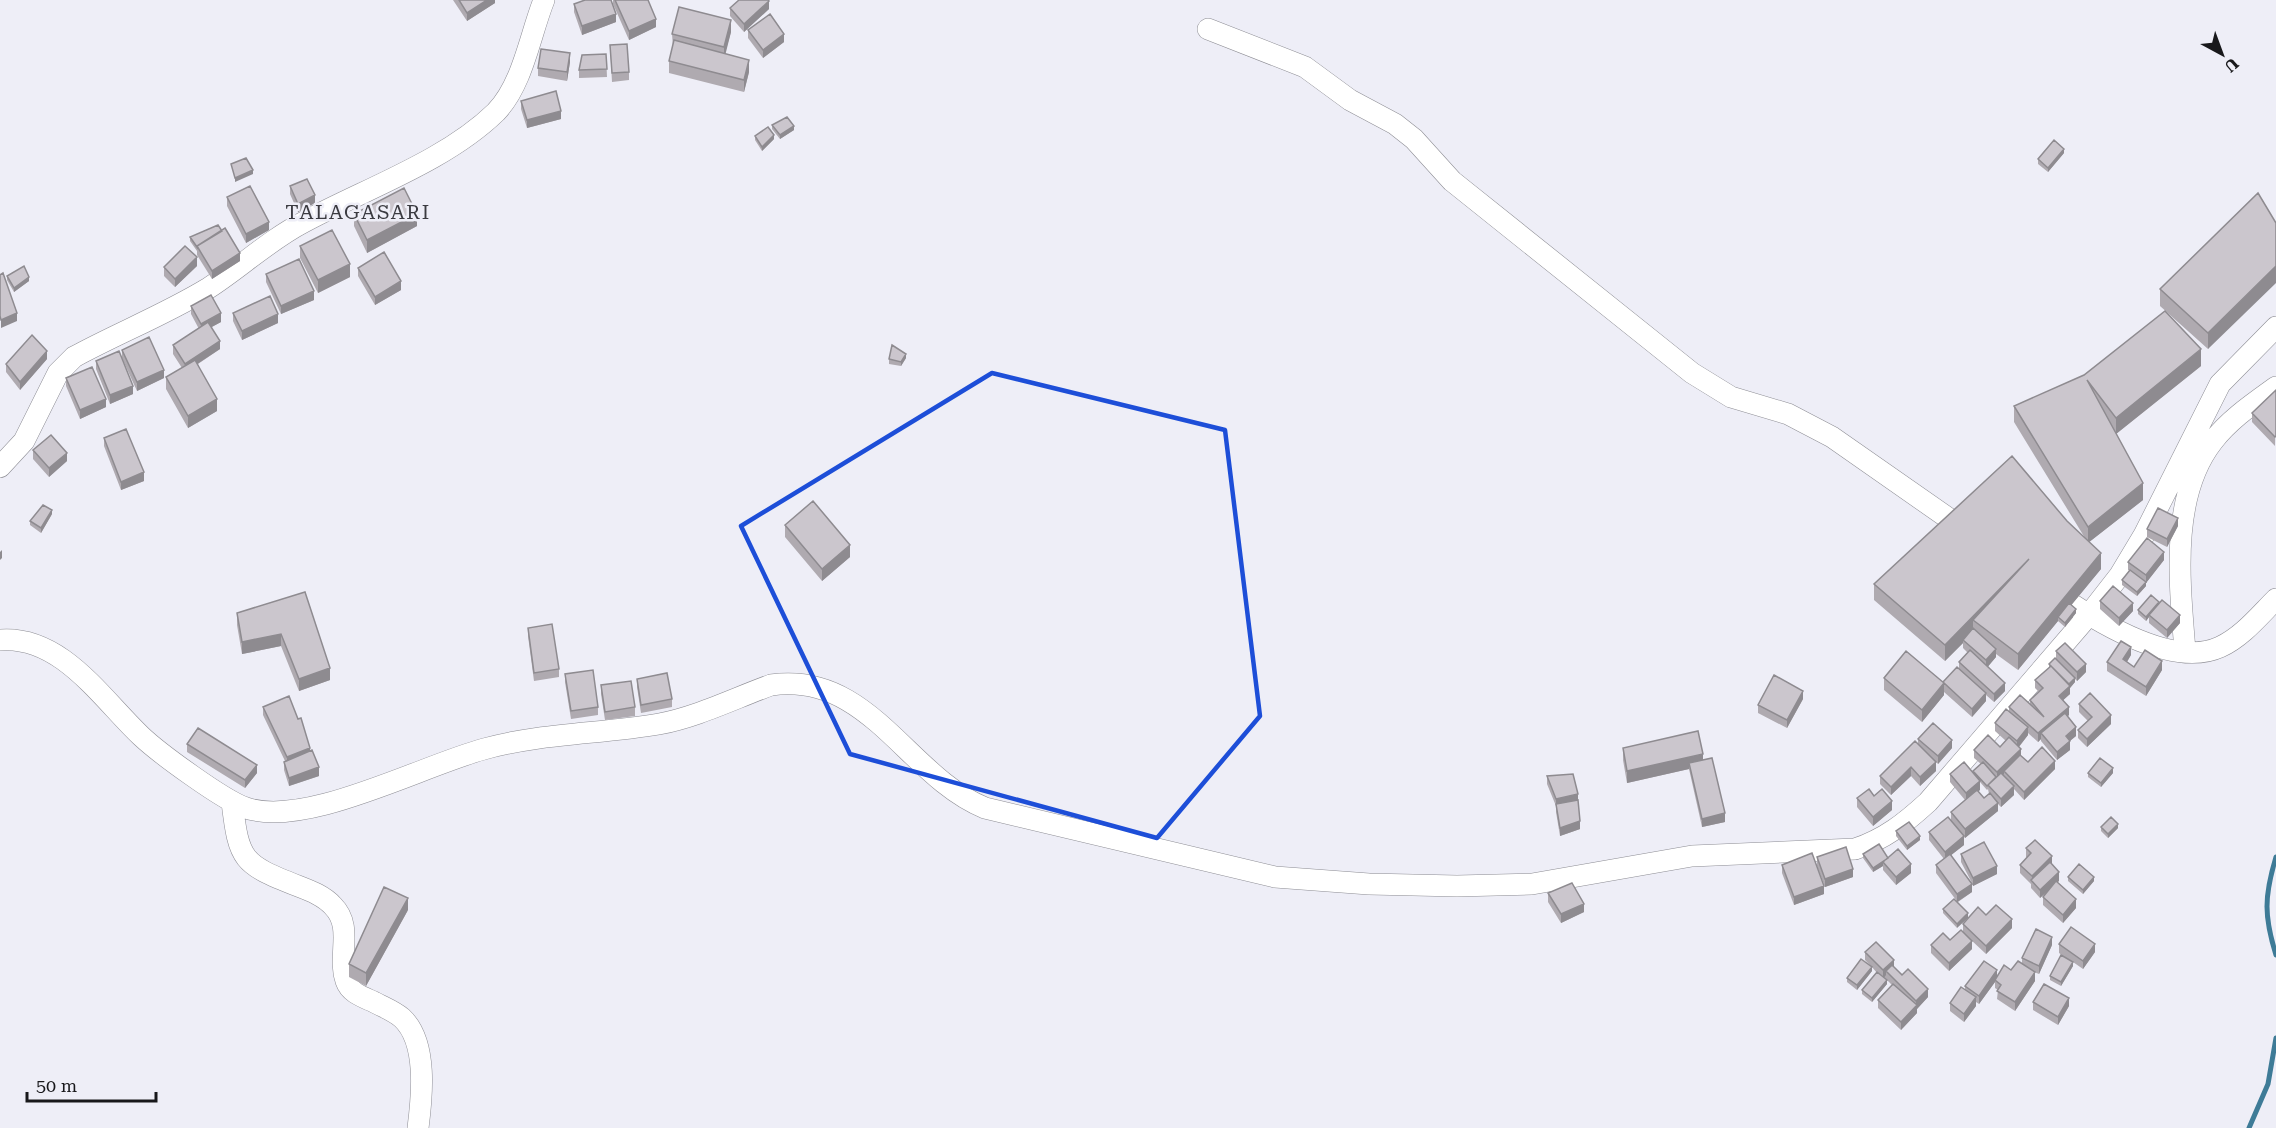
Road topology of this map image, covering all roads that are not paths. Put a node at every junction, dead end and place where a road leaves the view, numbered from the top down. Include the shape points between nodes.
1 (543, 0) edge
2 (1208, 29) dead end
3 (2276, 327) edge
4 (2276, 387) edge
5 (0, 468) edge
6 (1983, 542) edge
7 (2031, 575) edge
8 (2276, 599) edge
9 (2088, 616) junction
10 (0, 640) edge
11 (2186, 651) junction
12 (232, 802) junction
13 (418, 1128) edge

1 - 5 street via 516,78 496,111 431,157 301,223 198,294 74,357 58,373 24,441
2 - 6 street via 1305,67 1350,100 1395,124 1452,181 1692,373 1731,397 1788,414 1832,437
3 - 9 street via 2220,384 2141,542
4 - 11 street via 2212,441 2197,470 2180,533
7 - 9 street
8 - 11 street via 2233,641 2218,649
9 - 11 street via 2143,642
9 - 12 street via 1928,802 1878,841 1834,852 1692,856 1532,884 1457,886 1275,877 1009,814 957,794 888,730 841,697 815,685 788,683 662,723 541,737 484,749 311,809 275,813
10 - 12 street via 34,643 53,654 73,668 155,748
12 - 13 street via 241,853 259,869 313,891 335,908 344,932 344,973 350,988 394,1013 409,1028 423,1092

